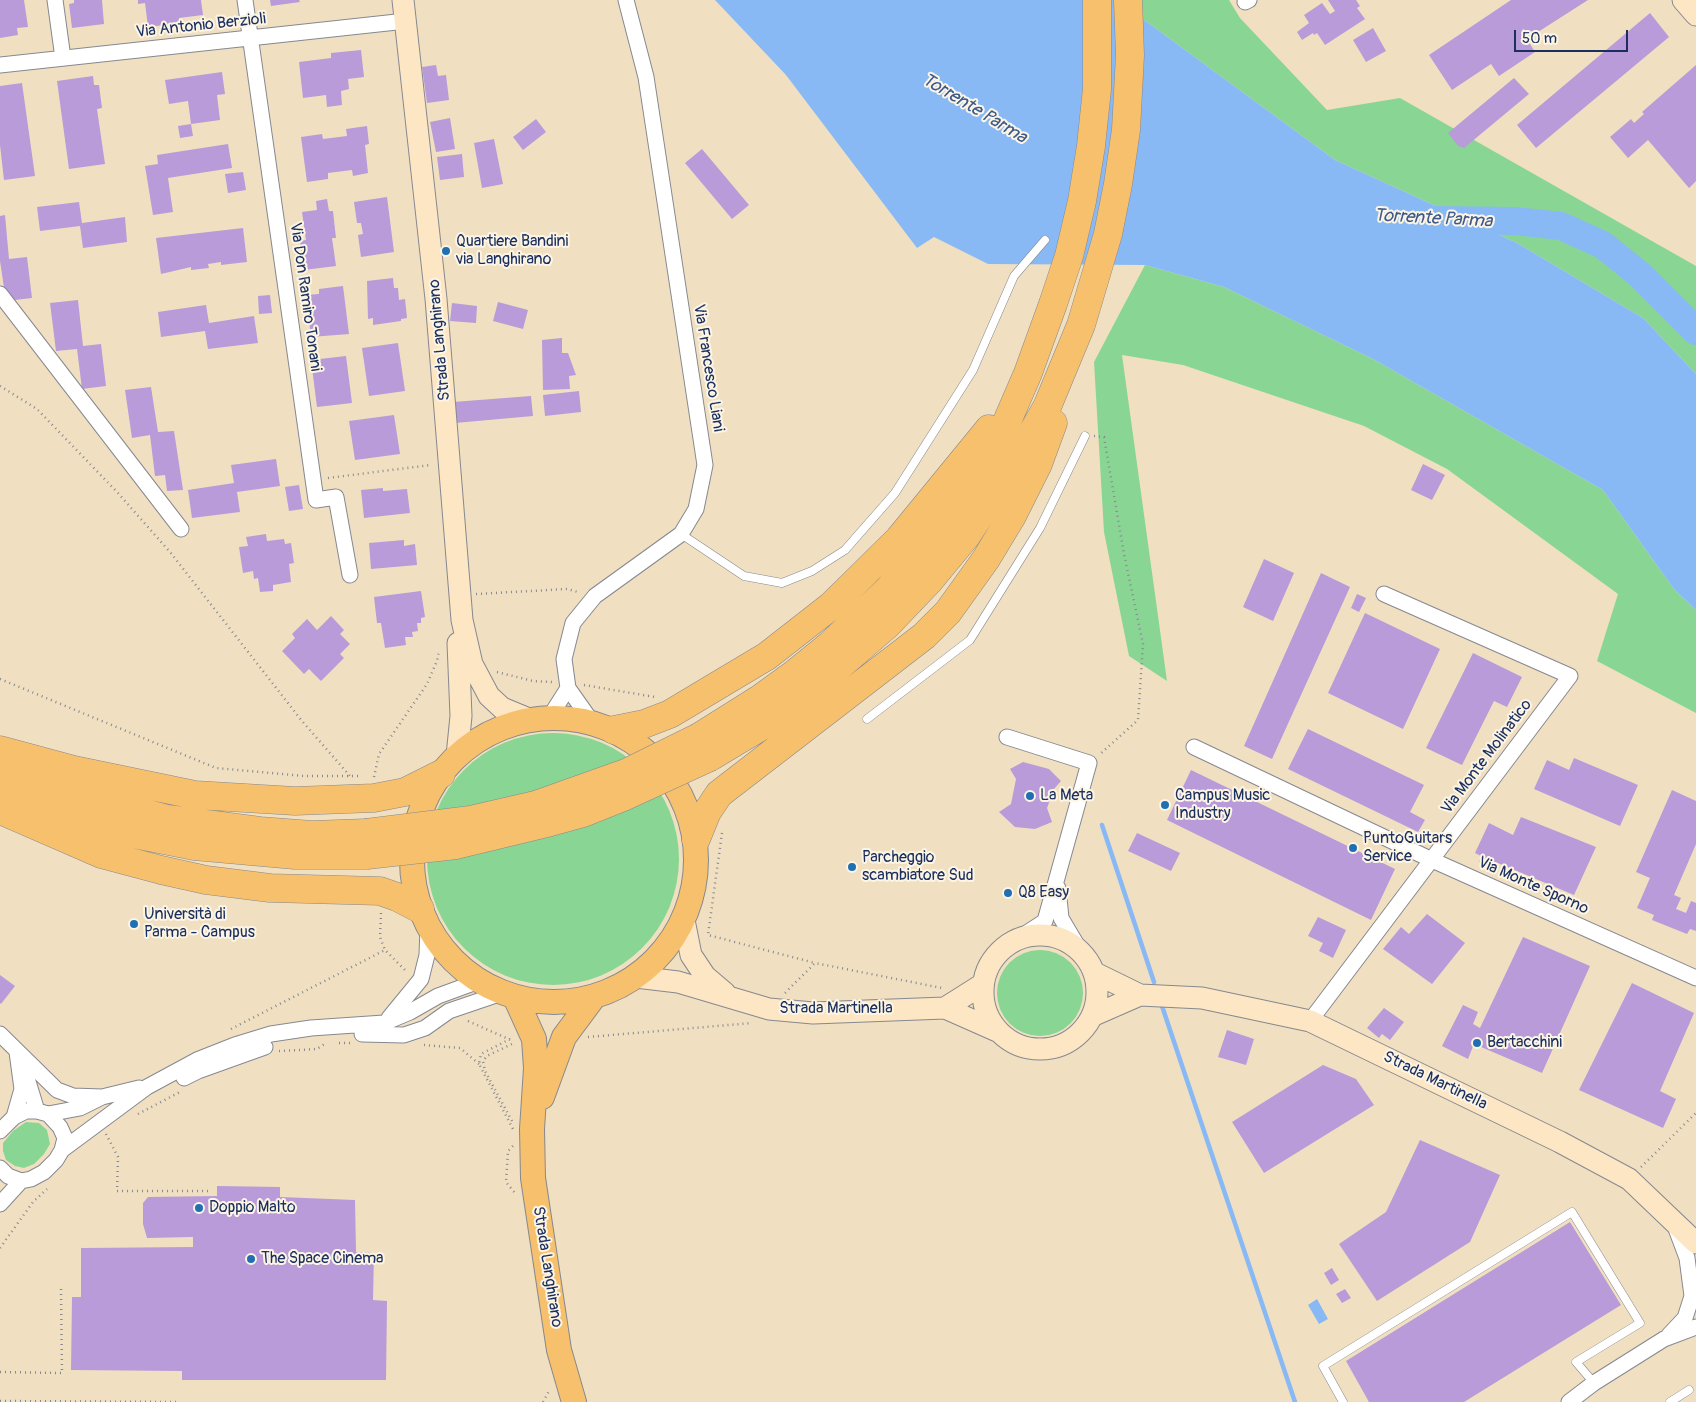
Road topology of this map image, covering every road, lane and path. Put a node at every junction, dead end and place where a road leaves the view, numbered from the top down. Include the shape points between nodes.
1 (55, 0) edge
2 (245, 0) edge
3 (403, 0) edge
4 (626, 0) edge
5 (1097, 0) edge
6 (1128, 0) edge
7 (1683, 0) edge
8 (1696, 15) edge
9 (406, 21) junction
10 (252, 38) junction
11 (63, 58) junction
12 (0, 65) edge
13 (1046, 240) dead end
14 (0, 294) edge
15 (1053, 304) junction
16 (1081, 325) junction
17 (0, 386) edge
18 (1085, 436) joint
19 (450, 462) junction
20 (313, 480) junction
21 (181, 529) dead end
22 (681, 534) junction
23 (350, 575) dead end
24 (1384, 594) dead end
25 (460, 596) junction
26 (595, 596) junction
27 (462, 620) junction
28 (440, 643) dead end
29 (492, 671) dead end
30 (0, 679) edge
31 (568, 685) junction
32 (540, 719) junction
33 (867, 719) dead end
34 (603, 726) junction
35 (1007, 737) dead end
36 (704, 747) junction
37 (1194, 747) dead end
38 (0, 750) edge
39 (1090, 763) junction
40 (0, 765) edge
41 (449, 765) junction
42 (350, 776) junction
43 (374, 787) junction
44 (0, 789) edge
45 (0, 810) edge
46 (696, 839) junction
47 (367, 844) junction
48 (1432, 860) junction
49 (1057, 879) junction
50 (380, 892) junction
51 (424, 918) junction
52 (684, 920) junction
53 (1019, 938) junction
54 (385, 950) junction
55 (1080, 950) junction
56 (1095, 973) junction
57 (636, 977) junction
58 (1696, 978) edge
59 (421, 979) junction
60 (479, 982) junction
61 (976, 988) junction
62 (508, 995) junction
63 (1140, 995) junction
64 (729, 996) junction
65 (593, 998) junction
66 (945, 1008) junction
67 (769, 1009) junction
68 (449, 1011) junction
69 (1092, 1016) junction
70 (1310, 1021) junction
71 (384, 1023) junction
72 (229, 1030) dead end
73 (997, 1031) junction
74 (0, 1034) edge
75 (564, 1037) junction
76 (534, 1039) junction
77 (510, 1040) junction
78 (354, 1042) dead end
79 (421, 1044) dead end
80 (17, 1050) junction
81 (277, 1051) dead end
82 (479, 1064) junction
83 (147, 1087) junction
84 (188, 1087) dead end
85 (102, 1097) junction
86 (115, 1109) junction
87 (42, 1112) junction
88 (1696, 1112) edge
89 (137, 1115) dead end
90 (14, 1117) junction
91 (102, 1128) junction
92 (114, 1130) dead end
93 (0, 1132) edge
94 (521, 1135) junction
95 (100, 1140) dead end
96 (62, 1150) junction
97 (0, 1168) edge
98 (1629, 1179) junction
99 (21, 1181) junction
100 (54, 1182) dead end
101 (208, 1191) dead end
102 (517, 1201) dead end
103 (0, 1204) edge
104 (1673, 1221) junction
105 (1696, 1243) edge
106 (0, 1248) edge
107 (61, 1287) dead end
108 (1694, 1295) edge
109 (1696, 1327) edge
110 (1664, 1339) junction
111 (0, 1372) edge
112 (1594, 1383) junction
113 (550, 1388) dead end
114 (1689, 1390) dead end
115 (0, 1401) edge
116 (176, 1402) edge
117 (543, 1402) edge
118 (574, 1402) edge
119 (1343, 1402) edge
120 (1569, 1402) edge
121 (1670, 1402) edge

1 - 11 street
2 - 10 street, Via Don Ramiro Tonani
3 - 9 street, Strada Langhirano
4 - 22 street, Via Francesco Liani via 646,77 704,464 696,509
5 - 15 highway via 1098,70 1091,146 1082,201
6 - 16 highway via 1130,64 1125,139 1115,201
7 - 8 street
9 - 10 street, Via Antonio Berzioli
9 - 19 street, Strada Langhirano
10 - 11 street, Via Antonio Berzioli
10 - 20 street, Via Don Ramiro Tonani
11 - 12 street, Via Antonio Berzioli
13 - 22 lane via 1014,276 973,370 895,493 845,550 812,571 782,583 744,576
14 - 21 street
15 - 34 highway via 992,425 899,539 838,599 766,656 670,714 644,724
15 - 36 highway via 1028,373 998,440 960,502 888,590 838,637
16 - 36 highway via 1046,407 1026,444 967,535 929,580 887,625 823,681 765,724
16 - 46 highway via 1079,355 1038,464 992,551 948,612 924,636 719,794 706,812
17 - 42 path via 38,409 118,493 170,552 302,721
18 - 33 lane via 1040,528 970,640
18 - 39 path via 1104,437 1143,644 1138,720
19 - 20 path
19 - 25 street, Strada Langhirano
20 - 23 street, Via Don Ramiro Tonani via 316,500 336,496
22 - 26 street, Via Francesco Liani
24 - 48 street, Via Monte Molinatico via 1570,676
25 - 26 path via 568,590
25 - 27 street, Strada Langhirano
26 - 31 street, Via Francesco Liani via 574,624 564,659
27 - 32 street, Strada Langhirano via 472,664 489,696 502,708
27 - 41 street, Strada Langhirano via 458,644 461,716
28 - 43 path via 438,661 427,684 379,754
29 - 31 path via 533,682
30 - 42 path via 216,768 304,776
31 - 32 street
31 - 34 street, Via Francesco Liani
32 - 34 main road, Strada Langhirano
32 - 41 main road, Strada Langhirano via 491,732
34 - 46 main road, Strada Langhirano via 644,749 669,774 686,805
35 - 39 street
36 - 47 highway, bridge via 536,805
36 - 47 highway, bridge via 660,781 583,812 501,836 407,851
37 - 48 street, Via Monte Sporno
38 - 43 highway via 74,770 195,795 295,802
39 - 49 street
40 - 47 highway via 93,799 167,819
41 - 43 highway via 405,792
41 - 51 main road, Strada Langhirano via 418,816 413,839 411,863 414,886
42 - 43 path
44 - 47 highway via 109,829 194,846 295,855
45 - 50 highway via 101,854 206,880 270,888
46 - 52 main road, Strada Langhirano via 695,885
48 - 58 street, Via Monte Sporno
48 - 70 street, Via Monte Molinatico
49 - 53 street via 1045,921
49 - 55 street via 1061,918
50 - 51 highway via 397,897
50 - 54 path via 380,937
51 - 59 street via 427,955
51 - 60 main road, Strada Langhirano via 450,958
52 - 57 main road, Strada Langhirano via 672,942
52 - 64 street, Strada Martinella via 691,955 705,976
53 - 55 street, Strada Martinella via 1051,935
53 - 61 street, Strada Martinella via 995,956
54 - 59 path via 398,964
54 - 72 path
55 - 56 street, Strada Martinella
56 - 63 street, Strada Martinella
56 - 69 street, Strada Martinella via 1098,988
57 - 64 street, Strada Martinella via 678,982
57 - 65 main road, Strada Langhirano
59 - 71 street
60 - 62 main road, Strada Langhirano
60 - 71 street via 438,996
61 - 66 street
61 - 67 path via 815,963
61 - 73 street, Strada Martinella
62 - 65 main road, Strada Langhirano via 540,1002
62 - 68 street
62 - 76 main road, Strada Langhirano
63 - 69 street, Strada Martinella
63 - 70 street, Strada Martinella via 1202,998
64 - 67 street, Strada Martinella
65 - 75 main road, Strada Langhirano
66 - 67 street, Strada Martinella via 813,1013
66 - 73 street, Strada Martinella
67 - 75 path via 753,1023 603,1037
68 - 77 path
68 - 86 street via 425,1028 404,1035 348,1034 297,1038 251,1051
69 - 73 street, Strada Martinella via 1082,1032 1066,1043 1048,1049 1030,1049
70 - 98 street, Strada Martinella via 1560,1142
71 - 83 street via 270,1034 197,1060
74 - 80 street
75 - 94 main road, Strada Langhirano
76 - 77 path
76 - 94 main road, Strada Langhirano via 536,1068
77 - 82 path via 481,1054
78 - 81 path via 326,1043 317,1050
79 - 82 path via 460,1048
80 - 85 street via 57,1090 73,1096
80 - 87 street
80 - 90 street via 22,1089
82 - 94 path
83 - 85 street
83 - 86 street
84 - 89 path
85 - 87 street via 90,1105
86 - 91 street
87 - 90 street via 26,1111
87 - 96 street via 60,1126 65,1138
88 - 98 path
90 - 93 street
91 - 92 path
91 - 95 path
91 - 96 street
91 - 101 path via 118,1157 117,1191
94 - 102 path via 508,1151 506,1182
94 - 118 main road, Strada Langhirano via 533,1178 559,1350
96 - 99 street via 44,1172
97 - 99 street via 8,1176
98 - 104 street, Strada Martinella
99 - 103 street
100 - 106 path via 33,1202
104 - 105 street, Strada Martinella
104 - 108 street via 1687,1258
107 - 111 path via 62,1373
108 - 110 street via 1685,1318
109 - 110 street
110 - 112 street
112 - 119 lane via 1576,1362 1640,1324 1572,1212 1322,1366
112 - 120 street
113 - 117 path
114 - 121 lane
115 - 116 path

